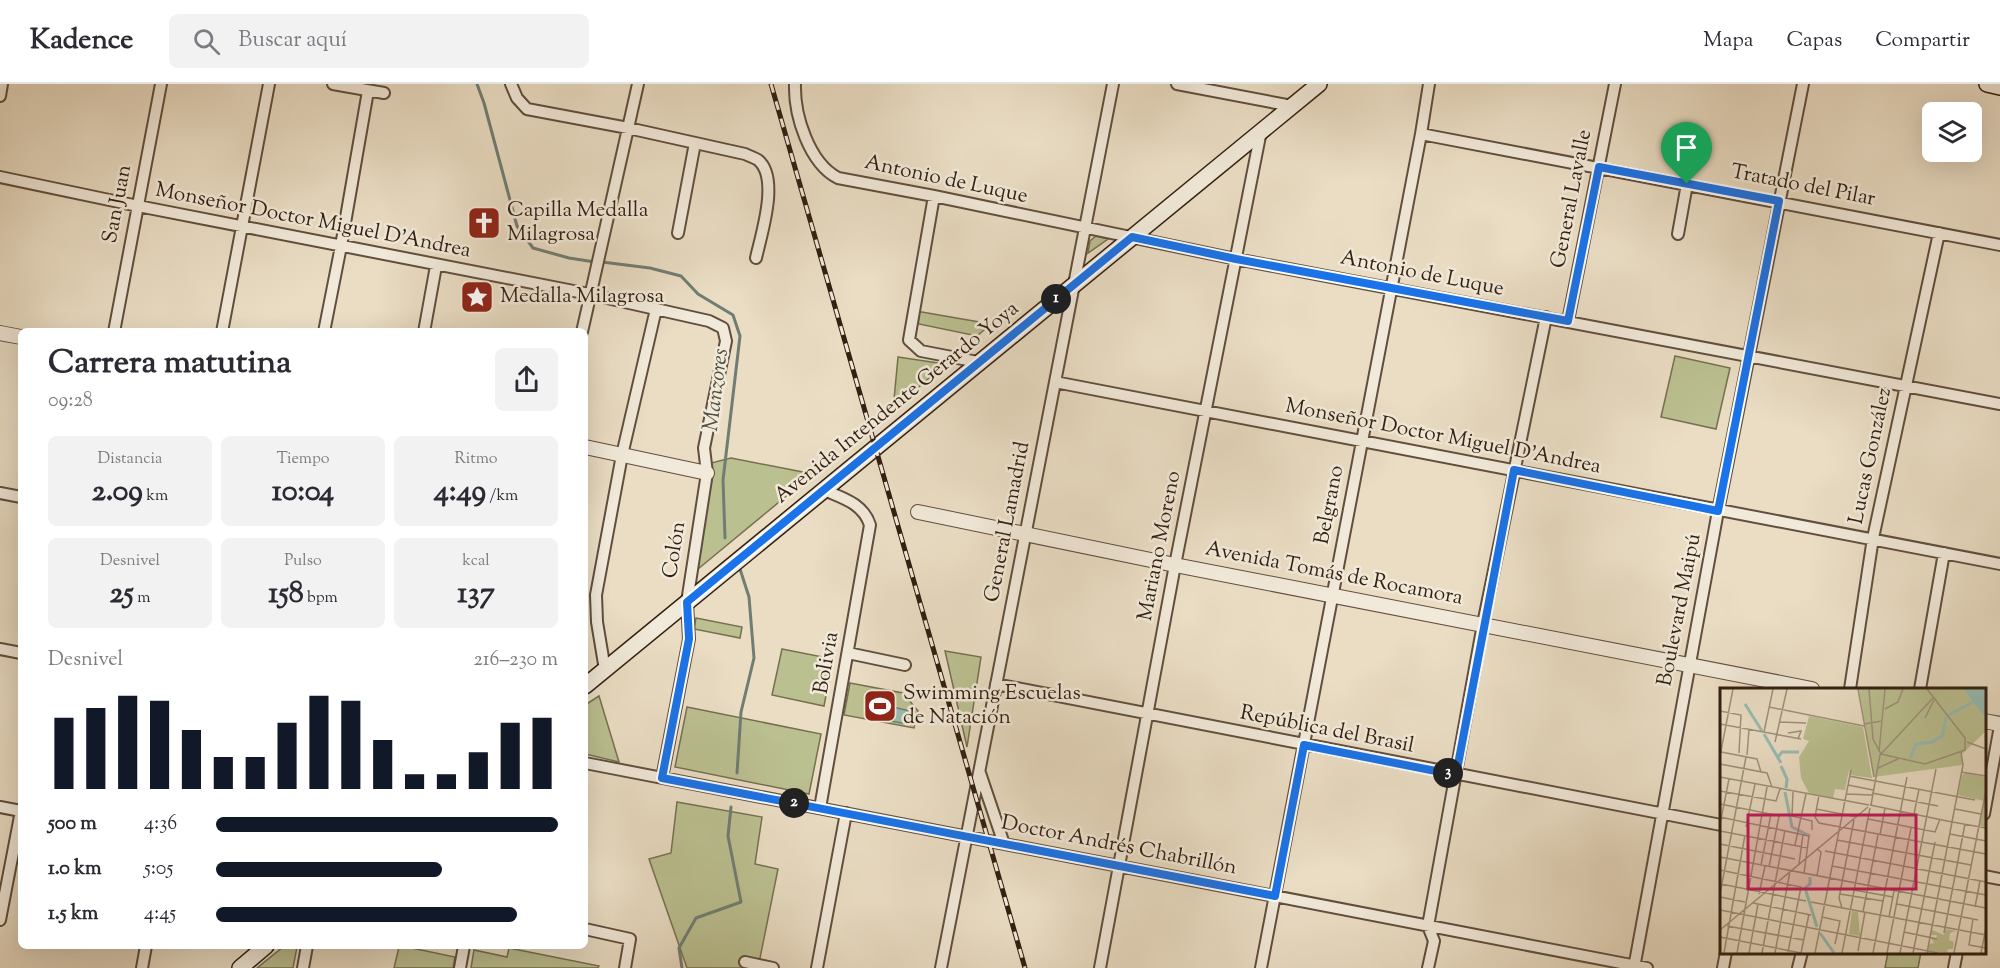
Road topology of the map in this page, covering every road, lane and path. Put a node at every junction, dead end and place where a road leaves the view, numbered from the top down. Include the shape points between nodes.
1 (2, 84) edge
2 (161, 84) edge
3 (269, 84) edge
4 (333, 84) edge
5 (511, 84) edge
6 (638, 84) edge
7 (795, 84) edge
8 (1113, 84) edge
9 (1177, 84) edge
10 (1319, 84) edge
11 (1429, 84) edge
12 (1615, 84) edge
13 (1803, 84) edge
14 (1987, 84) edge
15 (2000, 87) edge
16 (368, 91) junction
17 (384, 93) dead end
18 (0, 96) edge
19 (1292, 106) junction
20 (627, 128) junction
21 (1261, 131) junction
22 (1421, 134) junction
23 (695, 143) junction
24 (1599, 167) junction
25 (0, 177) edge
26 (1687, 184) junction
27 (934, 196) junction
28 (1779, 201) junction
29 (138, 206) junction
30 (242, 226) junction
31 (1085, 228) junction
32 (678, 233) dead end
33 (1939, 233) junction
34 (1678, 234) dead end
35 (1132, 237) junction
36 (2000, 245) edge
37 (341, 246) junction
38 (756, 258) dead end
39 (1236, 259) junction
40 (436, 266) junction
41 (1073, 284) junction
42 (1392, 288) junction
43 (590, 294) junction
44 (656, 309) junction
45 (1546, 317) junction
46 (1568, 321) junction
47 (115, 328) edge
48 (223, 328) edge
49 (325, 328) edge
50 (424, 328) edge
51 (583, 328) edge
52 (723, 328) joint
53 (0, 333) edge
54 (18, 336) edge
55 (1749, 357) junction
56 (978, 362) junction
57 (1055, 382) junction
58 (1906, 385) junction
59 (2000, 404) edge
60 (1206, 411) junction
61 (1362, 442) junction
62 (588, 448) edge
63 (622, 455) junction
64 (1514, 470) junction
65 (707, 473) junction
66 (824, 490) junction
67 (0, 493) edge
68 (18, 496) edge
69 (1718, 511) junction
70 (918, 512) dead end
71 (1026, 534) junction
72 (1873, 538) junction
73 (1944, 553) junction
74 (2000, 564) edge
75 (1175, 565) junction
76 (1333, 596) junction
77 (687, 602) junction
78 (1483, 624) junction
79 (0, 649) edge
80 (18, 653) edge
81 (848, 653) junction
82 (905, 664) dead end
83 (1689, 665) junction
84 (604, 670) junction
85 (588, 683) edge
86 (996, 684) junction
87 (1807, 688) edge
88 (1850, 688) edge
89 (1920, 688) edge
90 (1148, 714) junction
91 (1985, 721) edge
92 (2000, 725) edge
93 (1304, 745) junction
94 (588, 764) edge
95 (980, 771) junction
96 (1456, 775) junction
97 (662, 778) junction
98 (1985, 804) edge
99 (0, 807) edge
100 (820, 808) junction
101 (18, 810) edge
102 (846, 813) junction
103 (1661, 814) junction
104 (1720, 825) edge
105 (18, 827) edge
106 (966, 837) junction
107 (1004, 844) junction
108 (1120, 866) junction
109 (1985, 876) edge
110 (2000, 879) edge
111 (1275, 896) junction
112 (0, 920) edge
113 (1428, 926) junction
114 (588, 930) edge
115 (145, 949) edge
116 (262, 949) edge
117 (306, 949) edge
118 (463, 949) edge
119 (1726, 953) edge
120 (1802, 953) edge
121 (1957, 953) edge
122 (745, 962) dead end
123 (1634, 967) edge
124 (142, 968) edge
125 (240, 968) edge
126 (303, 968) edge
127 (460, 968) edge
128 (625, 968) edge
129 (773, 968) edge
130 (817, 968) edge
131 (941, 968) edge
132 (1100, 968) edge
133 (1261, 968) edge
134 (1428, 968) edge
135 (1647, 968) edge
136 (1723, 968) edge
137 (1798, 968) edge
138 (1953, 968) edge

1 - 18 street
2 - 29 street, San Juan
3 - 30 street
4 - 16 street
5 - 20 street via 526,109
6 - 20 street
7 - 27 street, Antonio de Luque via 795,102 810,151 829,173
8 - 31 street, General Lamadrid
9 - 19 street
10 - 19 main road, Avenida Intendente Gerardo Yoya
11 - 22 street, Belgrano
12 - 24 street, General Lavalle
13 - 28 street, Boulevard Maipú
14 - 15 main road
16 - 17 street
16 - 37 street
19 - 21 main road, Avenida Intendente Gerardo Yoya
20 - 23 street
20 - 43 street
21 - 35 main road, Avenida Intendente Gerardo Yoya
21 - 39 street, Mariano Moreno
22 - 24 street, Tratado del Pilar
22 - 42 street, Belgrano
23 - 32 street
23 - 38 street via 745,154 758,160 765,170 769,188
24 - 26 street, Tratado del Pilar
24 - 46 street, General Lavalle
25 - 29 street, Monseñor Doctor Miguel D'Andrea
26 - 28 street, Tratado del Pilar
26 - 34 street
27 - 31 street, Antonio de Luque
27 - 56 street via 909,340 921,351
28 - 33 street, Tratado del Pilar
28 - 55 street, Boulevard Maipú
29 - 30 street, Monseñor Doctor Miguel D'Andrea
29 - 47 street, San Juan
30 - 37 street, Monseñor Doctor Miguel D'Andrea
30 - 48 street
31 - 35 street, Antonio de Luque
31 - 41 street, General Lamadrid
33 - 36 street, Tratado del Pilar
33 - 58 street, Lucas González
35 - 39 street, Antonio de Luque
35 - 41 main road, Avenida Intendente Gerardo Yoya
37 - 40 street, Monseñor Doctor Miguel D'Andrea
37 - 49 street
39 - 42 street, Antonio de Luque
39 - 60 street, Mariano Moreno
40 - 43 street, Monseñor Doctor Miguel D'Andrea
40 - 50 street
41 - 56 main road, Avenida Intendente Gerardo Yoya
41 - 57 street, General Lamadrid
42 - 45 street, Antonio de Luque
42 - 61 street, Belgrano
43 - 44 street, Monseñor Doctor Miguel D'Andrea
43 - 51 street
44 - 52 street, Monseñor Doctor Miguel D'Andrea
44 - 63 street
45 - 46 street, Antonio de Luque
45 - 64 street
46 - 55 street, Antonio de Luque
52 - 65 street, Colón via 726,341 704,448
53 - 54 street
55 - 58 street, Antonio de Luque
55 - 69 street, Boulevard Maipú
56 - 66 main road, Avenida Intendente Gerardo Yoya
57 - 60 street, Monseñor Doctor Miguel D'Andrea
57 - 71 street, General Lamadrid
58 - 59 street, Antonio de Luque
58 - 72 street, Lucas González
60 - 61 street, Monseñor Doctor Miguel D'Andrea
60 - 75 street, Mariano Moreno
61 - 64 street, Monseñor Doctor Miguel D'Andrea
61 - 76 street, Belgrano
62 - 63 street
63 - 65 street
63 - 84 street via 596,595
64 - 69 street, Monseñor Doctor Miguel D'Andrea
64 - 78 street
65 - 77 street, Colón
66 - 77 main road, Avenida Intendente Gerardo Yoya
66 - 81 street, Bolivia via 858,505 870,525
67 - 68 street
69 - 72 street, Monseñor Doctor Miguel D'Andrea
69 - 83 street, Boulevard Maipú
70 - 71 street, Avenida Tomás de Rocamora
71 - 75 street, Avenida Tomás de Rocamora
71 - 86 street, General Lamadrid
72 - 73 street, Monseñor Doctor Miguel D'Andrea
72 - 88 street, Lucas González
73 - 74 street, Monseñor Doctor Miguel D'Andrea
73 - 89 street
75 - 76 street, Avenida Tomás de Rocamora
75 - 90 street, Mariano Moreno
76 - 78 street, Avenida Tomás de Rocamora
76 - 93 street, Belgrano
77 - 84 main road, Avenida Intendente Gerardo Yoya
77 - 97 street, Colón via 689,639
78 - 83 street, Avenida Tomás de Rocamora
78 - 96 street
79 - 80 street
81 - 82 street
81 - 100 street, Bolivia
83 - 87 street, Avenida Tomás de Rocamora
83 - 103 street, Boulevard Maipú
84 - 85 main road, Avenida Intendente Gerardo Yoya
86 - 90 street, República del Brasil
86 - 95 street, General Lamadrid
90 - 93 street, República del Brasil
90 - 108 street, Mariano Moreno
91 - 92 street
92 - 98 street
93 - 96 street, República del Brasil
93 - 111 street, Belgrano
94 - 97 street, Doctor Andrés Chabrillón
95 - 106 street, General Lamadrid
95 - 107 street
96 - 103 street, República del Brasil
96 - 113 street
97 - 100 street, Doctor Andrés Chabrillón
99 - 101 street
100 - 102 street, Doctor Andrés Chabrillón
102 - 106 street, Doctor Andrés Chabrillón
102 - 130 street
103 - 104 street, República del Brasil
103 - 123 street, Boulevard Maipú
105 - 112 street
106 - 107 street, Doctor Andrés Chabrillón
106 - 131 street, General Lamadrid
107 - 108 street, Doctor Andrés Chabrillón
108 - 111 street, Doctor Andrés Chabrillón
108 - 132 street, Mariano Moreno
109 - 110 street
111 - 113 street, Doctor Andrés Chabrillón
111 - 133 street, Belgrano
113 - 123 street, Doctor Andrés Chabrillón
113 - 134 street via 1434,941
114 - 128 street via 630,939
115 - 124 street
116 - 125 main road
117 - 126 street
118 - 127 street
119 - 136 street
120 - 137 street
121 - 138 street
122 - 129 street
123 - 135 street, Doctor Andrés Chabrillón

